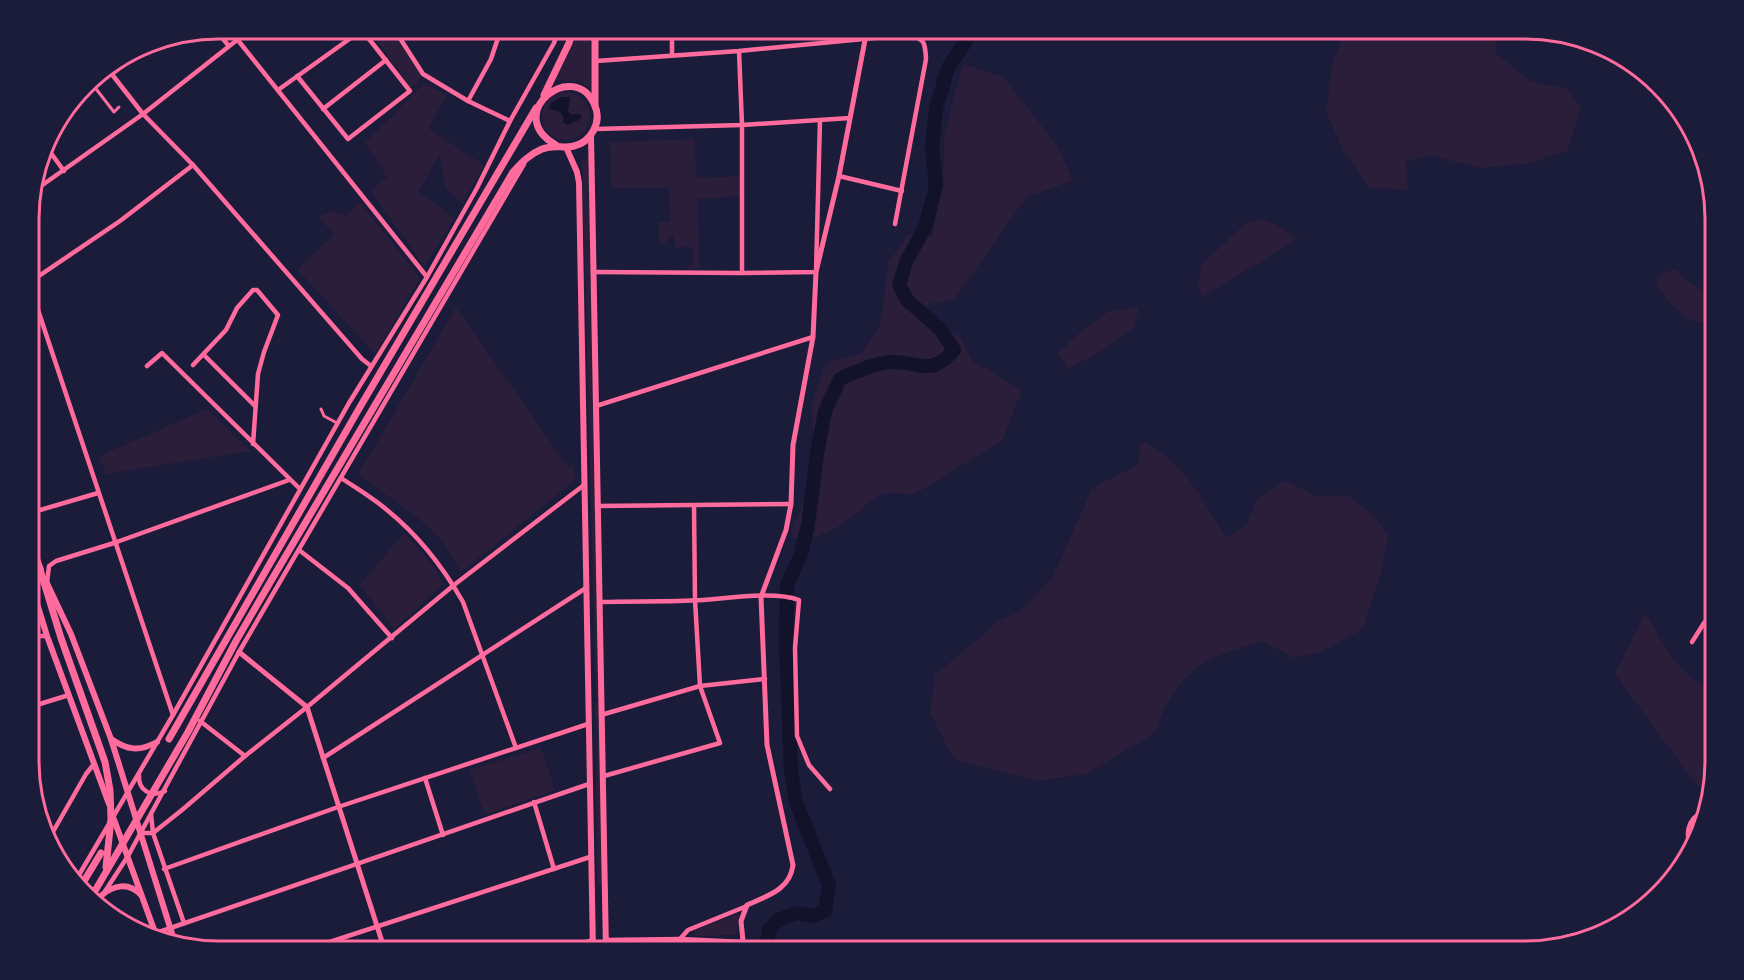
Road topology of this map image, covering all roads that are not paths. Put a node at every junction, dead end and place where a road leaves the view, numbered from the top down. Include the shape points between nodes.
1 (223, 39) edge
2 (237, 39) joint
3 (349, 39) edge
4 (369, 39) edge
5 (401, 39) edge
6 (497, 39) edge
7 (555, 39) edge
8 (570, 39) edge
9 (596, 39) edge
10 (672, 39) edge
11 (873, 39) edge
12 (921, 39) edge
13 (865, 40) junction
14 (228, 45) junction
15 (739, 51) junction
16 (672, 55) junction
17 (386, 60) junction
18 (596, 61) junction
19 (112, 74) edge
20 (297, 76) junction
21 (96, 88) edge
22 (278, 90) junction
23 (543, 98) junction
24 (468, 100) junction
25 (538, 105) junction
26 (595, 105) junction
27 (119, 107) dead end
28 (322, 109) junction
29 (143, 114) junction
30 (850, 118) junction
31 (820, 120) junction
32 (510, 121) junction
33 (742, 125) junction
34 (593, 132) junction
35 (556, 145) junction
36 (566, 147) junction
37 (52, 154) edge
38 (193, 165) junction
39 (64, 171) junction
40 (839, 176) junction
41 (43, 185) edge
42 (477, 188) junction
43 (902, 191) junction
44 (485, 193) junction
45 (895, 225) dead end
46 (593, 272) junction
47 (816, 272) junction
48 (742, 273) junction
49 (427, 277) junction
50 (39, 278) edge
51 (39, 312) edge
52 (813, 337) junction
53 (414, 343) junction
54 (204, 355) junction
55 (193, 364) dead end
56 (147, 366) dead end
57 (370, 366) junction
58 (349, 403) junction
59 (256, 406) junction
60 (596, 406) junction
61 (360, 407) junction
62 (321, 409) dead end
63 (337, 423) junction
64 (253, 444) junction
65 (341, 478) junction
66 (289, 480) junction
67 (585, 484) junction
68 (299, 488) junction
69 (98, 493) junction
70 (791, 504) junction
71 (597, 506) junction
72 (694, 506) junction
73 (39, 510) edge
74 (114, 543) junction
75 (299, 550) junction
76 (39, 566) joint
77 (47, 583) junction
78 (453, 585) junction
79 (586, 588) junction
80 (761, 597) junction
81 (694, 600) junction
82 (601, 602) junction
83 (39, 610) edge
84 (1705, 622) edge
85 (39, 636) edge
86 (47, 636) junction
87 (392, 638) junction
88 (1692, 642) dead end
89 (239, 652) junction
90 (483, 655) junction
91 (765, 679) junction
92 (601, 683) junction
93 (587, 685) junction
94 (700, 686) junction
95 (69, 695) junction
96 (39, 704) edge
97 (307, 707) junction
98 (173, 715) junction
99 (601, 715) junction
100 (201, 721) junction
101 (588, 724) junction
102 (169, 738) dead end
103 (111, 739) junction
104 (156, 742) junction
105 (516, 748) junction
106 (245, 756) junction
107 (323, 758) junction
108 (94, 764) junction
109 (139, 773) junction
110 (604, 776) junction
111 (424, 778) junction
112 (589, 784) junction
113 (830, 789) dead end
114 (165, 791) junction
115 (127, 792) junction
116 (534, 802) junction
117 (338, 807) junction
118 (151, 814) junction
119 (113, 817) junction
120 (1696, 817) edge
121 (53, 831) edge
122 (140, 833) junction
123 (153, 833) junction
124 (443, 835) junction
125 (1687, 837) edge
126 (101, 853) dead end
127 (128, 856) junction
128 (590, 857) junction
129 (357, 863) junction
130 (164, 869) junction
131 (554, 869) junction
132 (79, 873) edge
133 (105, 873) junction
134 (85, 880) edge
135 (592, 883) junction
136 (606, 887) junction
137 (95, 891) edge
138 (101, 896) edge
139 (102, 896) edge
140 (143, 897) junction
141 (747, 905) junction
142 (184, 923) junction
143 (154, 928) edge
144 (170, 928) junction
145 (378, 928) junction
146 (162, 931) edge
147 (172, 935) edge
148 (680, 939) junction
149 (593, 940) joint
150 (606, 940) joint
151 (335, 941) edge
152 (383, 941) edge
153 (590, 941) edge
154 (722, 941) edge
155 (743, 941) edge

1 - 14 street
2 - 14 street
2 - 22 street
3 - 20 street
4 - 17 street
5 - 24 street via 423,74
6 - 24 street
7 - 32 street
8 - 23 main road
9 - 18 main road
10 - 16 street
11 - 13 street
12 - 43 street via 927,59
13 - 15 street
13 - 30 street
14 - 29 street
15 - 16 street
15 - 33 street
16 - 18 street
17 - 28 street
17 - 28 street via 410,91 348,139
18 - 26 main road
19 - 29 street
20 - 22 street
20 - 28 street
21 - 27 street via 114,112
22 - 49 street
23 - 25 main road
23 - 26 main road via 566,86 583,91
24 - 32 street
25 - 35 main road via 537,124 548,141
25 - 44 main road
26 - 34 main road via 597,122
29 - 38 street
29 - 39 street
30 - 31 street
30 - 40 street
31 - 33 street
31 - 47 street
32 - 42 street
33 - 34 street
33 - 48 street
34 - 36 main road via 585,142
34 - 46 main road
35 - 36 main road
35 - 53 main road via 526,158 513,172
36 - 67 main road via 579,183
37 - 39 street
38 - 50 street
38 - 57 street
39 - 41 street
40 - 43 street
40 - 47 street
42 - 44 street
42 - 49 street
43 - 45 street
44 - 61 main road
46 - 48 street
46 - 60 main road
47 - 48 street
47 - 52 street
49 - 57 street
51 - 69 street
52 - 60 street
52 - 70 street via 793,446
53 - 65 street
53 - 133 main road via 275,573
54 - 55 street
54 - 59 street
54 - 59 street via 226,330 237,308 257,290 278,315 258,374
56 - 64 street via 162,353
57 - 58 street
58 - 61 street
58 - 63 street
59 - 64 street
60 - 71 main road
61 - 102 main road
62 - 63 street via 324,416
63 - 68 street
64 - 66 street
65 - 75 street
65 - 78 street via 410,531
66 - 68 street
66 - 74 street
67 - 78 street
67 - 79 main road
68 - 98 street
69 - 73 street
69 - 74 street
70 - 72 street
70 - 80 street via 786,530
71 - 72 street
71 - 82 main road
72 - 81 street
74 - 77 street via 56,561 49,566
74 - 98 street
75 - 87 street via 348,588
75 - 89 street
76 - 77 main road
76 - 133 main road via 105,762 111,819
77 - 103 main road
78 - 87 street
78 - 90 street
79 - 90 street
79 - 93 main road
80 - 81 street
80 - 91 street
80 - 113 street via 788,596 799,600 795,648 797,735 809,765
81 - 82 street
81 - 94 street
82 - 92 main road
83 - 86 main road
84 - 88 street
85 - 86 street
86 - 95 main road
87 - 97 street
89 - 97 street
89 - 100 street
90 - 105 street
90 - 107 street
91 - 94 street
91 - 141 street via 767,745 794,865 785,885
92 - 93 main road via 593,678
92 - 99 main road
93 - 101 main road
94 - 99 street
94 - 110 street via 720,743
95 - 96 street
95 - 108 main road
97 - 106 street
97 - 107 street
98 - 104 street
99 - 110 main road
100 - 106 street
100 - 114 street
101 - 105 street
101 - 112 main road
103 - 104 main road via 133,750
103 - 115 main road
104 - 109 street
105 - 111 street
106 - 123 street
107 - 117 street
108 - 119 main road
108 - 121 street
109 - 114 street via 138,780 145,792
109 - 115 street
110 - 136 main road
111 - 117 street
111 - 124 street
112 - 116 street
112 - 128 main road
114 - 118 street
115 - 119 street
115 - 122 main road
116 - 124 street
116 - 131 street
117 - 129 street
117 - 130 street
118 - 122 street
118 - 123 street
119 - 127 main road
119 - 132 street
120 - 125 street via 1689,822
122 - 123 street
122 - 127 street
122 - 144 main road
123 - 130 street
124 - 129 street
126 - 134 main road
127 - 138 street
127 - 140 main road
128 - 131 street
128 - 135 main road
129 - 142 street
129 - 145 street
130 - 142 street
131 - 145 street
133 - 137 main road
135 - 136 main road via 597,892
135 - 149 main road
136 - 150 main road
139 - 140 main road via 109,889 128,886
140 - 143 main road
141 - 148 street via 688,930
141 - 155 street via 741,921
142 - 144 street
144 - 146 street
144 - 147 main road
145 - 151 street
145 - 152 street
148 - 150 street
148 - 154 street
149 - 153 street

